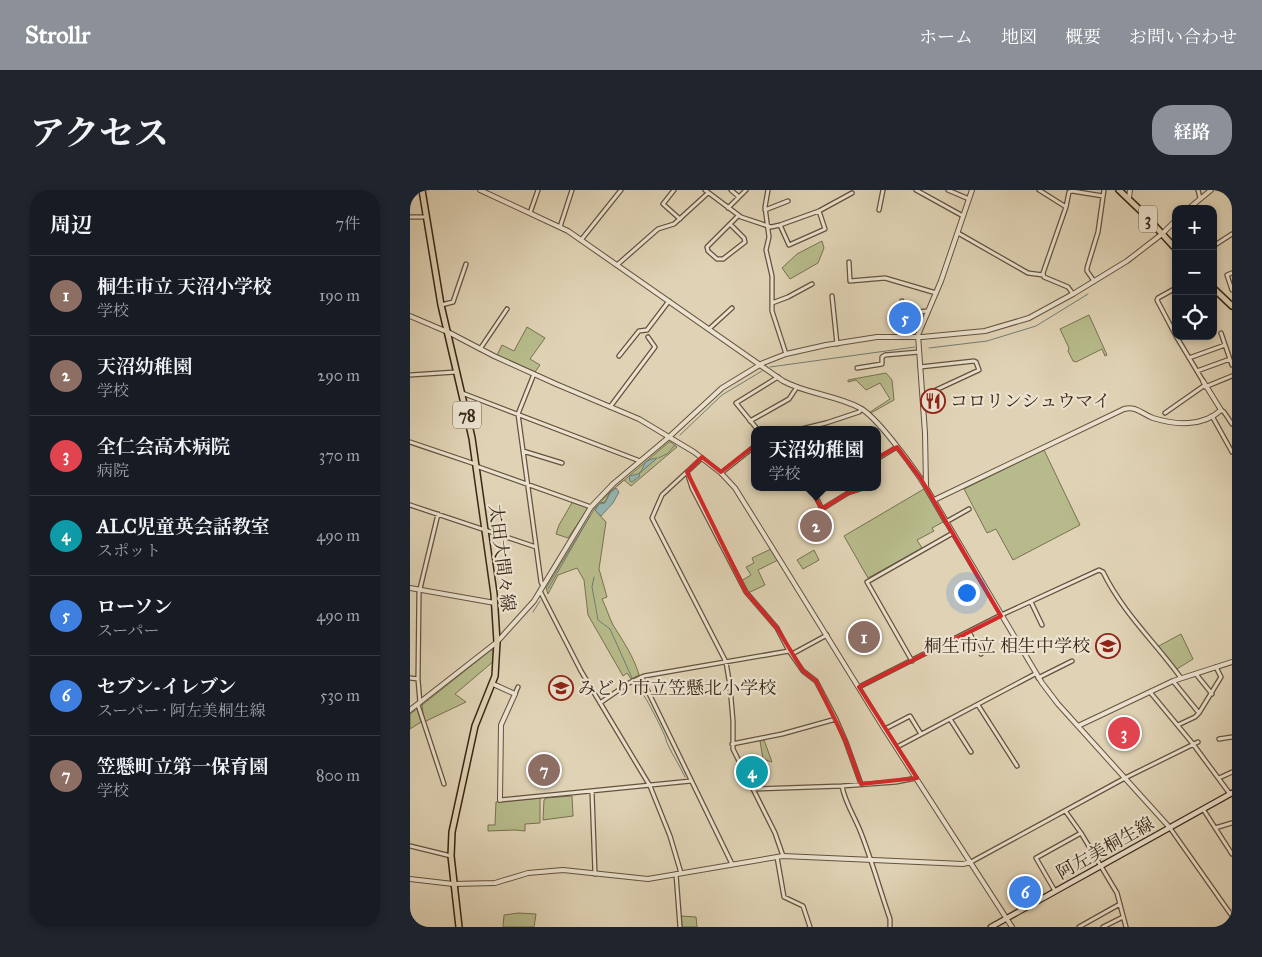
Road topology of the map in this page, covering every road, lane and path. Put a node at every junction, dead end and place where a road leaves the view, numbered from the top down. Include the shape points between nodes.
1 (422, 190) edge
2 (480, 190) edge
3 (538, 190) edge
4 (572, 190) edge
5 (621, 190) edge
6 (674, 190) edge
7 (731, 190) edge
8 (746, 190) edge
9 (768, 190) edge
10 (883, 190) edge
11 (916, 190) edge
12 (948, 190) edge
13 (972, 190) edge
14 (1039, 190) edge
15 (1104, 190) edge
16 (1119, 190) edge
17 (1130, 190) edge
18 (1198, 190) edge
19 (1211, 190) edge
20 (707, 191) edge
21 (1044, 191) edge
22 (852, 193) dead end
23 (1103, 196) junction
24 (739, 197) junction
25 (1128, 198) junction
26 (1200, 198) junction
27 (968, 199) junction
28 (788, 201) dead end
29 (1192, 205) edge
30 (1066, 207) junction
31 (728, 208) junction
32 (765, 210) junction
33 (879, 210) dead end
34 (819, 211) junction
35 (530, 213) junction
36 (738, 216) junction
37 (963, 216) junction
38 (410, 217) edge
39 (426, 217) junction
40 (680, 219) junction
41 (730, 224) junction
42 (1172, 224) edge
43 (780, 225) junction
44 (560, 226) junction
45 (768, 226) junction
46 (958, 233) junction
47 (1162, 234) junction
48 (1232, 234) edge
49 (581, 240) junction
50 (1217, 244) edge
51 (1172, 245) edge
52 (850, 262) dead end
53 (466, 264) dead end
54 (617, 265) junction
55 (1232, 273) edge
56 (1043, 275) junction
57 (1094, 282) junction
58 (812, 284) dead end
59 (1172, 290) edge
60 (1232, 290) edge
61 (1217, 292) edge
62 (937, 293) junction
63 (1073, 294) junction
64 (832, 296) dead end
65 (669, 301) junction
66 (902, 301) dead end
67 (772, 303) junction
68 (441, 305) junction
69 (1232, 306) edge
70 (732, 308) dead end
71 (508, 309) dead end
72 (929, 311) junction
73 (410, 316) edge
74 (1172, 328) edge
75 (709, 329) junction
76 (446, 332) junction
77 (1221, 334) dead end
78 (648, 337) dead end
79 (918, 337) junction
80 (1178, 340) edge
81 (837, 344) junction
82 (1225, 345) junction
83 (480, 349) junction
84 (919, 352) junction
85 (786, 354) junction
86 (619, 356) dead end
87 (1189, 358) junction
88 (1230, 359) junction
89 (760, 364) junction
90 (1232, 365) edge
91 (920, 367) junction
92 (857, 368) dead end
93 (1197, 371) junction
94 (456, 372) junction
95 (534, 374) junction
96 (410, 375) edge
97 (1232, 376) edge
98 (778, 377) junction
99 (1204, 384) junction
100 (797, 387) junction
101 (462, 393) junction
102 (923, 396) junction
103 (610, 407) junction
104 (862, 409) junction
105 (1221, 410) junction
106 (1165, 413) dead end
107 (518, 414) junction
108 (1212, 416) junction
109 (750, 421) junction
110 (1232, 424) edge
111 (754, 426) edge
112 (814, 426) edge
113 (878, 426) edge
114 (881, 430) edge
115 (669, 437) junction
116 (410, 442) edge
117 (897, 447) junction
118 (751, 449) edge
119 (523, 451) junction
120 (1232, 452) edge
121 (702, 457) junction
122 (881, 457) edge
123 (640, 461) junction
124 (562, 463) dead end
125 (476, 465) junction
126 (687, 472) junction
127 (722, 473) junction
128 (527, 484) junction
129 (926, 486) junction
130 (814, 491) edge
131 (854, 491) edge
132 (934, 500) junction
133 (410, 505) edge
134 (590, 507) junction
135 (969, 509) dead end
136 (438, 514) junction
137 (946, 522) junction
138 (485, 530) junction
139 (952, 533) junction
140 (536, 547) junction
141 (410, 588) edge
142 (542, 588) junction
143 (420, 590) junction
144 (1031, 602) junction
145 (495, 603) junction
146 (1001, 616) junction
147 (1042, 625) dead end
148 (969, 632) junction
149 (828, 635) junction
150 (497, 642) junction
151 (789, 651) junction
152 (792, 654) junction
153 (981, 654) dead end
154 (912, 661) junction
155 (1072, 661) dead end
156 (726, 662) junction
157 (1232, 662) edge
158 (1216, 667) junction
159 (1035, 674) junction
160 (1196, 674) junction
161 (641, 677) junction
162 (410, 678) edge
163 (1038, 678) junction
164 (1181, 678) junction
165 (418, 679) junction
166 (1173, 681) junction
167 (493, 684) junction
168 (518, 687) dead end
169 (859, 687) junction
170 (1150, 692) junction
171 (515, 694) junction
172 (1212, 694) junction
173 (600, 703) junction
174 (419, 704) junction
175 (978, 705) junction
176 (410, 710) edge
177 (1199, 713) junction
178 (836, 719) junction
179 (950, 719) junction
180 (1178, 725) junction
181 (1078, 726) junction
182 (885, 729) junction
183 (921, 734) junction
184 (1232, 737) edge
185 (1219, 739) dead end
186 (1198, 742) dead end
187 (732, 744) junction
188 (1193, 744) junction
189 (897, 747) junction
190 (971, 752) dead end
191 (1017, 766) dead end
192 (1232, 772) edge
193 (917, 778) junction
194 (1125, 778) junction
195 (1219, 778) junction
196 (691, 781) junction
197 (444, 784) dead end
198 (861, 784) junction
199 (650, 786) junction
200 (842, 786) junction
201 (753, 789) junction
202 (592, 792) junction
203 (1231, 794) edge
204 (500, 800) joint
205 (1203, 809) junction
206 (1066, 812) junction
207 (1232, 823) edge
208 (1170, 828) junction
209 (1215, 828) junction
210 (1081, 833) junction
211 (410, 846) edge
212 (1232, 854) edge
213 (451, 856) junction
214 (783, 856) junction
215 (777, 857) junction
216 (871, 861) junction
217 (972, 862) junction
218 (732, 864) junction
219 (1101, 866) junction
220 (679, 873) junction
221 (594, 874) junction
222 (410, 879) edge
223 (454, 884) junction
224 (1055, 892) junction
225 (1120, 904) junction
226 (1232, 916) edge
227 (1123, 917) junction
228 (1007, 918) junction
229 (458, 927) edge
230 (680, 927) edge
231 (810, 927) edge
232 (890, 927) edge
233 (991, 927) edge
234 (1012, 927) edge
235 (1079, 927) edge
236 (1103, 927) edge
237 (1126, 927) edge

1 - 39 main road, 太田大間々線 / 78
2 - 35 street
3 - 35 street
4 - 44 street
5 - 49 street
6 - 40 street via 663,204
7 - 24 street
8 - 24 street
9 - 32 street
10 - 33 street
11 - 37 street
12 - 27 street
13 - 27 street
14 - 21 street
15 - 23 street
16 - 25 main road, 3
17 - 25 street
18 - 26 street
19 - 26 street
20 - 31 street
20 - 40 street
21 - 30 street
22 - 34 street
23 - 30 street via 1072,191
23 - 57 street via 1098,232 1087,268
24 - 31 street
25 - 47 main road, 3
26 - 29 street
27 - 37 street
28 - 32 street
30 - 56 street
31 - 36 street
32 - 45 street
34 - 43 street
34 - 43 street via 825,229 789,245
35 - 44 street
36 - 41 street
36 - 45 street
37 - 46 street
38 - 39 street
39 - 68 main road, 太田大間々線 / 78
40 - 54 street via 660,228
41 - 41 street via 707,247 719,259 745,242
42 - 47 street
43 - 45 street
44 - 49 street
45 - 67 street via 766,250 772,276
46 - 56 street via 1028,273
46 - 62 street
47 - 51 main road, 3
47 - 57 street
48 - 50 street
49 - 54 street
52 - 62 street via 850,281 885,278
53 - 68 street via 454,300
54 - 65 street
55 - 60 street via 1227,276
56 - 63 street via 1068,287
57 - 63 street
58 - 67 street
59 - 74 street via 1157,300
61 - 69 main road
62 - 72 street
63 - 79 street via 1036,315 1009,325 985,331
64 - 81 street
65 - 75 street
65 - 86 street via 647,330 640,329
66 - 72 street via 904,313
67 - 85 street
68 - 76 main road, 太田大間々線 / 78
70 - 75 street
71 - 83 street
72 - 79 street
73 - 76 street
75 - 89 street
76 - 83 street
76 - 94 main road, 太田大間々線 / 78
77 - 82 street
78 - 103 street via 655,347
79 - 81 street via 878,337
79 - 84 street
80 - 87 street
81 - 85 street
82 - 87 street
82 - 88 street
83 - 95 street
84 - 91 street
84 - 92 street via 884,355 882,364
85 - 89 street
87 - 93 street
88 - 90 street
88 - 93 street
89 - 98 street
89 - 115 street via 717,392
91 - 102 street
91 - 102 street via 974,361 979,368
93 - 99 street
94 - 96 street
94 - 101 main road, 太田大間々線 / 78
95 - 103 street
95 - 107 street
97 - 99 street
98 - 100 street
98 - 109 street via 736,403
99 - 105 street
99 - 106 street
100 - 104 street
100 - 109 street via 789,399
101 - 107 street
101 - 125 main road, 太田大間々線 / 78
102 - 129 street
103 - 115 street
104 - 112 street
104 - 113 street
105 - 108 street
105 - 110 street
107 - 119 street
107 - 123 street
108 - 120 street
108 - 132 street via 1189,423 1154,418 1136,408 1124,409
109 - 111 street
114 - 117 street
115 - 121 street
115 - 123 street
116 - 125 street
117 - 122 street
117 - 129 street
118 - 127 street
119 - 124 street
119 - 128 street
121 - 126 street
121 - 127 street
123 - 134 street
125 - 128 street
125 - 138 main road, 太田大間々線 / 78
126 - 151 street via 692,488 743,587 777,628
126 - 156 street via 662,495 652,518
127 - 149 street
128 - 134 street
128 - 140 street
129 - 132 street
130 - 131 street via 822,508
132 - 137 street
133 - 136 street
134 - 142 street
135 - 137 street
136 - 138 street
136 - 143 street
137 - 139 street
138 - 140 street
138 - 145 main road, 太田大間々線 / 78
139 - 146 street
139 - 154 street via 867,582
140 - 142 street
141 - 143 street
142 - 150 street
142 - 173 street
143 - 145 street
143 - 165 street
144 - 146 street
144 - 147 street
144 - 164 street via 1101,571 1116,597
145 - 150 main road, 太田大間々線 / 78
146 - 148 street
146 - 159 street
148 - 153 street
148 - 154 street
149 - 152 street
149 - 169 street
150 - 167 main road, 太田大間々線 / 78
150 - 174 street
151 - 152 street
151 - 156 street
152 - 178 street via 803,671 816,681
154 - 169 street
155 - 163 street
156 - 161 street
156 - 187 street via 733,721
157 - 158 street
158 - 160 street
158 - 172 street via 1221,677
159 - 163 street
159 - 175 street
160 - 164 street
160 - 172 street
161 - 173 street
161 - 196 street
162 - 165 street
163 - 181 street
164 - 166 street
165 - 174 street
166 - 170 street
166 - 177 street
167 - 171 street
167 - 213 main road, 太田大間々線 / 78 via 473,733 453,826
168 - 171 street
169 - 182 street
170 - 180 street
170 - 181 street
171 - 204 street via 501,725
172 - 177 street
173 - 199 street
174 - 176 street
174 - 197 street
175 - 179 street
175 - 191 street
177 - 180 street
178 - 187 street
178 - 198 street
179 - 183 street
179 - 190 street
180 - 188 street
181 - 194 street
182 - 183 street via 910,716
182 - 189 street
183 - 189 street
184 - 185 street
186 - 188 street
187 - 201 street
188 - 194 street
188 - 195 street
189 - 193 street
192 - 195 street
193 - 198 street
193 - 217 street
194 - 206 street
194 - 208 street
195 - 203 street
196 - 199 street
196 - 218 street
198 - 200 street
199 - 202 street
199 - 220 street via 670,836
200 - 201 street
200 - 216 street
201 - 214 street
202 - 204 street
202 - 221 street
203 - 205 main road, 阿左美桐生線
205 - 208 main road, 阿左美桐生線
205 - 209 street
206 - 210 street
206 - 217 street
207 - 209 street
208 - 219 main road, 阿左美桐生線
208 - 226 street
209 - 212 street
210 - 219 street
210 - 224 street via 1036,858
211 - 213 street
213 - 223 main road, 太田大間々線 / 78
214 - 215 street
214 - 216 street
215 - 218 street
215 - 231 street via 784,897 803,906
216 - 217 street
216 - 232 street
217 - 228 street
218 - 220 street
219 - 224 main road, 阿左美桐生線
219 - 225 street
220 - 221 street via 642,879
220 - 230 street
221 - 223 street via 560,870 528,873 497,882
222 - 223 street
223 - 229 main road, 太田大間々線 / 78
224 - 228 main road, 阿左美桐生線
225 - 227 street
225 - 235 street
227 - 236 street
227 - 237 street
228 - 233 main road, 阿左美桐生線
228 - 234 street

